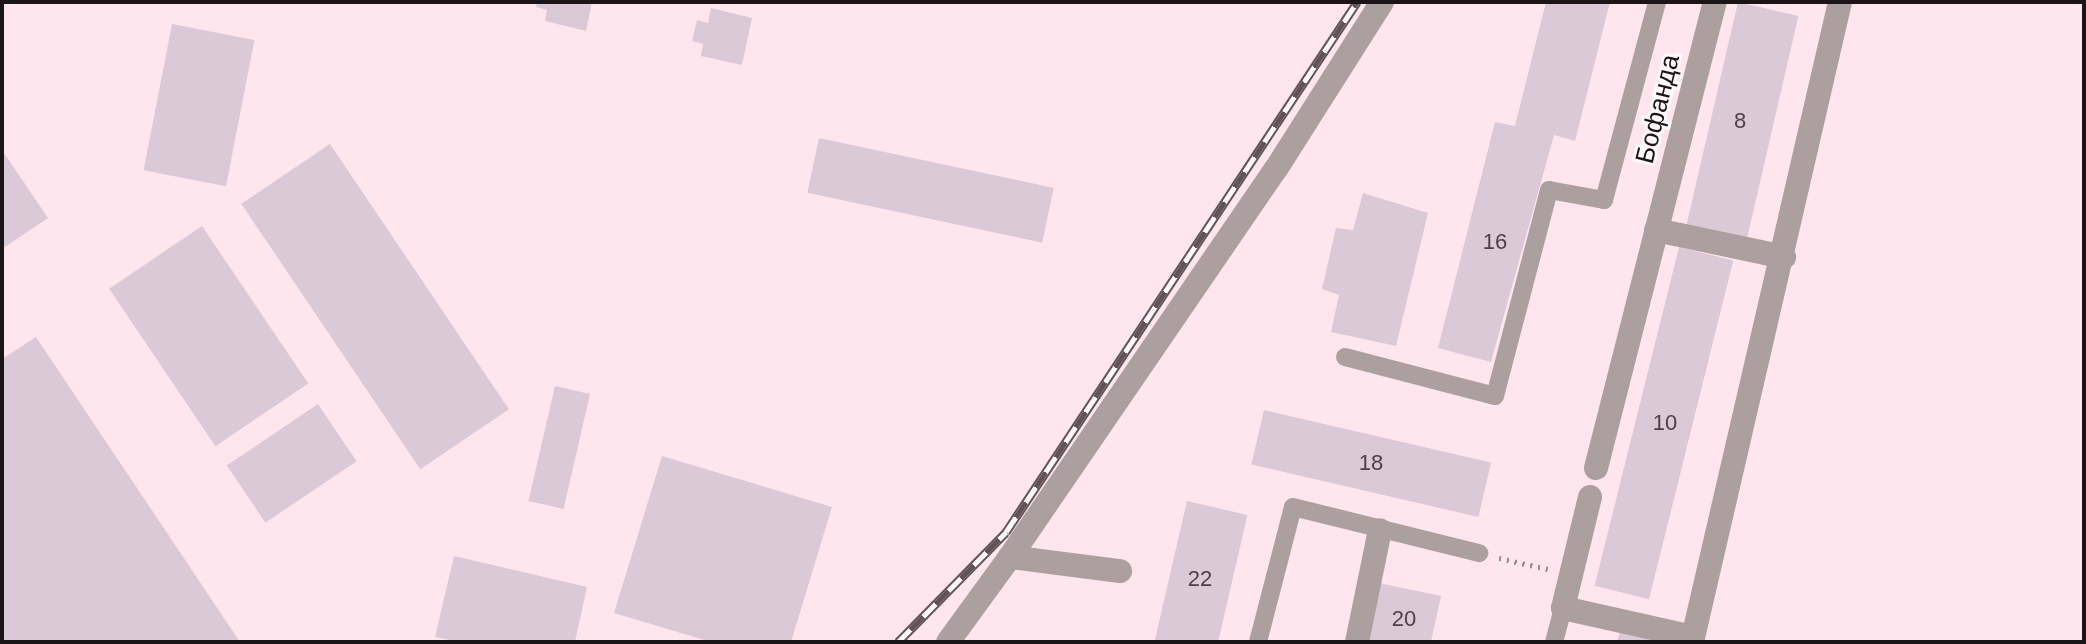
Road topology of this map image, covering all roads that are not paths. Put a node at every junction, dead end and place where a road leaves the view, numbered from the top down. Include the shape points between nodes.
1 (1382, 2) edge
2 (1657, 2) edge
3 (1715, 2) edge
4 (1840, 2) edge
5 (1656, 230) junction
6 (1784, 257) junction
7 (1345, 357) dead end
8 (1596, 468) dead end
9 (1590, 497) dead end
10 (1380, 530) junction
11 (1479, 553) road end
12 (1010, 557) junction
13 (1120, 571) dead end
14 (1563, 608) junction
15 (1693, 640) edge
16 (948, 642) edge
17 (1258, 642) edge
18 (1357, 642) edge
19 (1554, 642) edge

1 - 12 street via 1276,169
2 - 7 lane via 1604,200 1549,190 1495,396
3 - 5 street, Бофанда
4 - 6 street
5 - 6 street
5 - 8 street, Бофанда
6 - 15 street
9 - 14 street
10 - 11 lane
10 - 17 lane via 1293,507
10 - 18 street
12 - 13 street
12 - 16 street
14 - 15 street
14 - 19 lane

